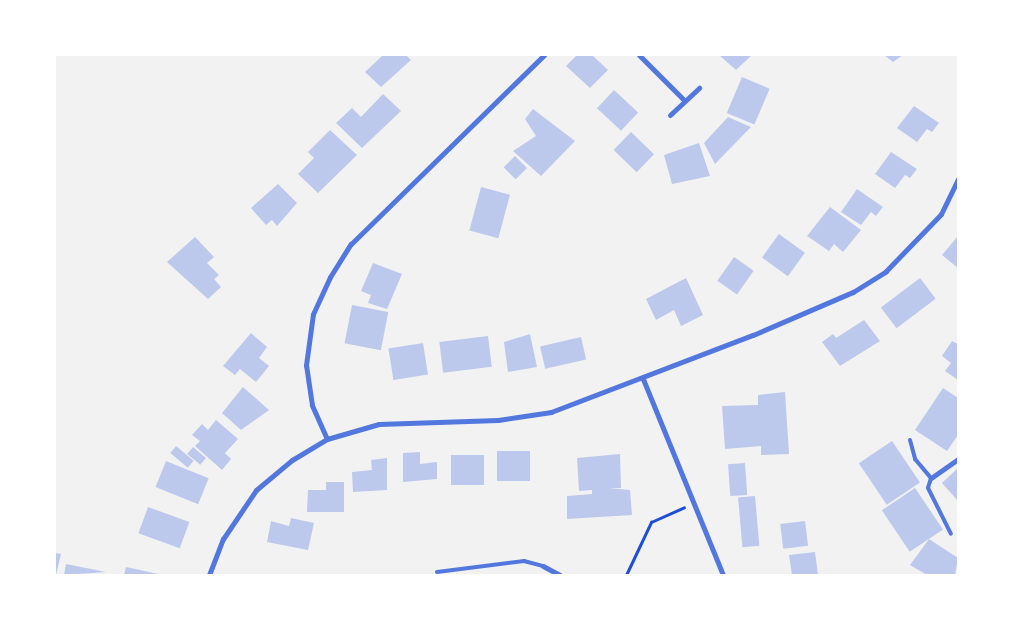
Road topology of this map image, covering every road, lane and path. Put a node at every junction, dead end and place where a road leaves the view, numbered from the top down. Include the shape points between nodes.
1 (544, 55) edge
2 (639, 55) edge
3 (699, 88) dead end
4 (684, 100) junction
5 (670, 115) dead end
6 (958, 179) edge
7 (643, 379) junction
8 (327, 439) junction
9 (910, 440) dead end
10 (958, 459) edge
11 (931, 478) junction
12 (692, 502) junction
13 (951, 534) dead end
14 (543, 566) joint
15 (437, 572) dead end
16 (209, 575) edge
17 (560, 575) edge
18 (626, 575) edge
19 (723, 575) edge

1 - 8 street via 358,237 330,277 313,314 306,366 312,405
2 - 4 street
3 - 4 street
4 - 5 street
6 - 7 street via 941,214 886,271 853,292
7 - 8 street via 552,412 498,420 379,424
7 - 12 street
8 - 16 street via 292,460 256,490 223,539
9 - 11 lane via 916,459
10 - 11 street
11 - 13 lane via 928,488
12 - 18 path via 651,522
12 - 19 street
14 - 15 lane via 524,561
14 - 17 street

